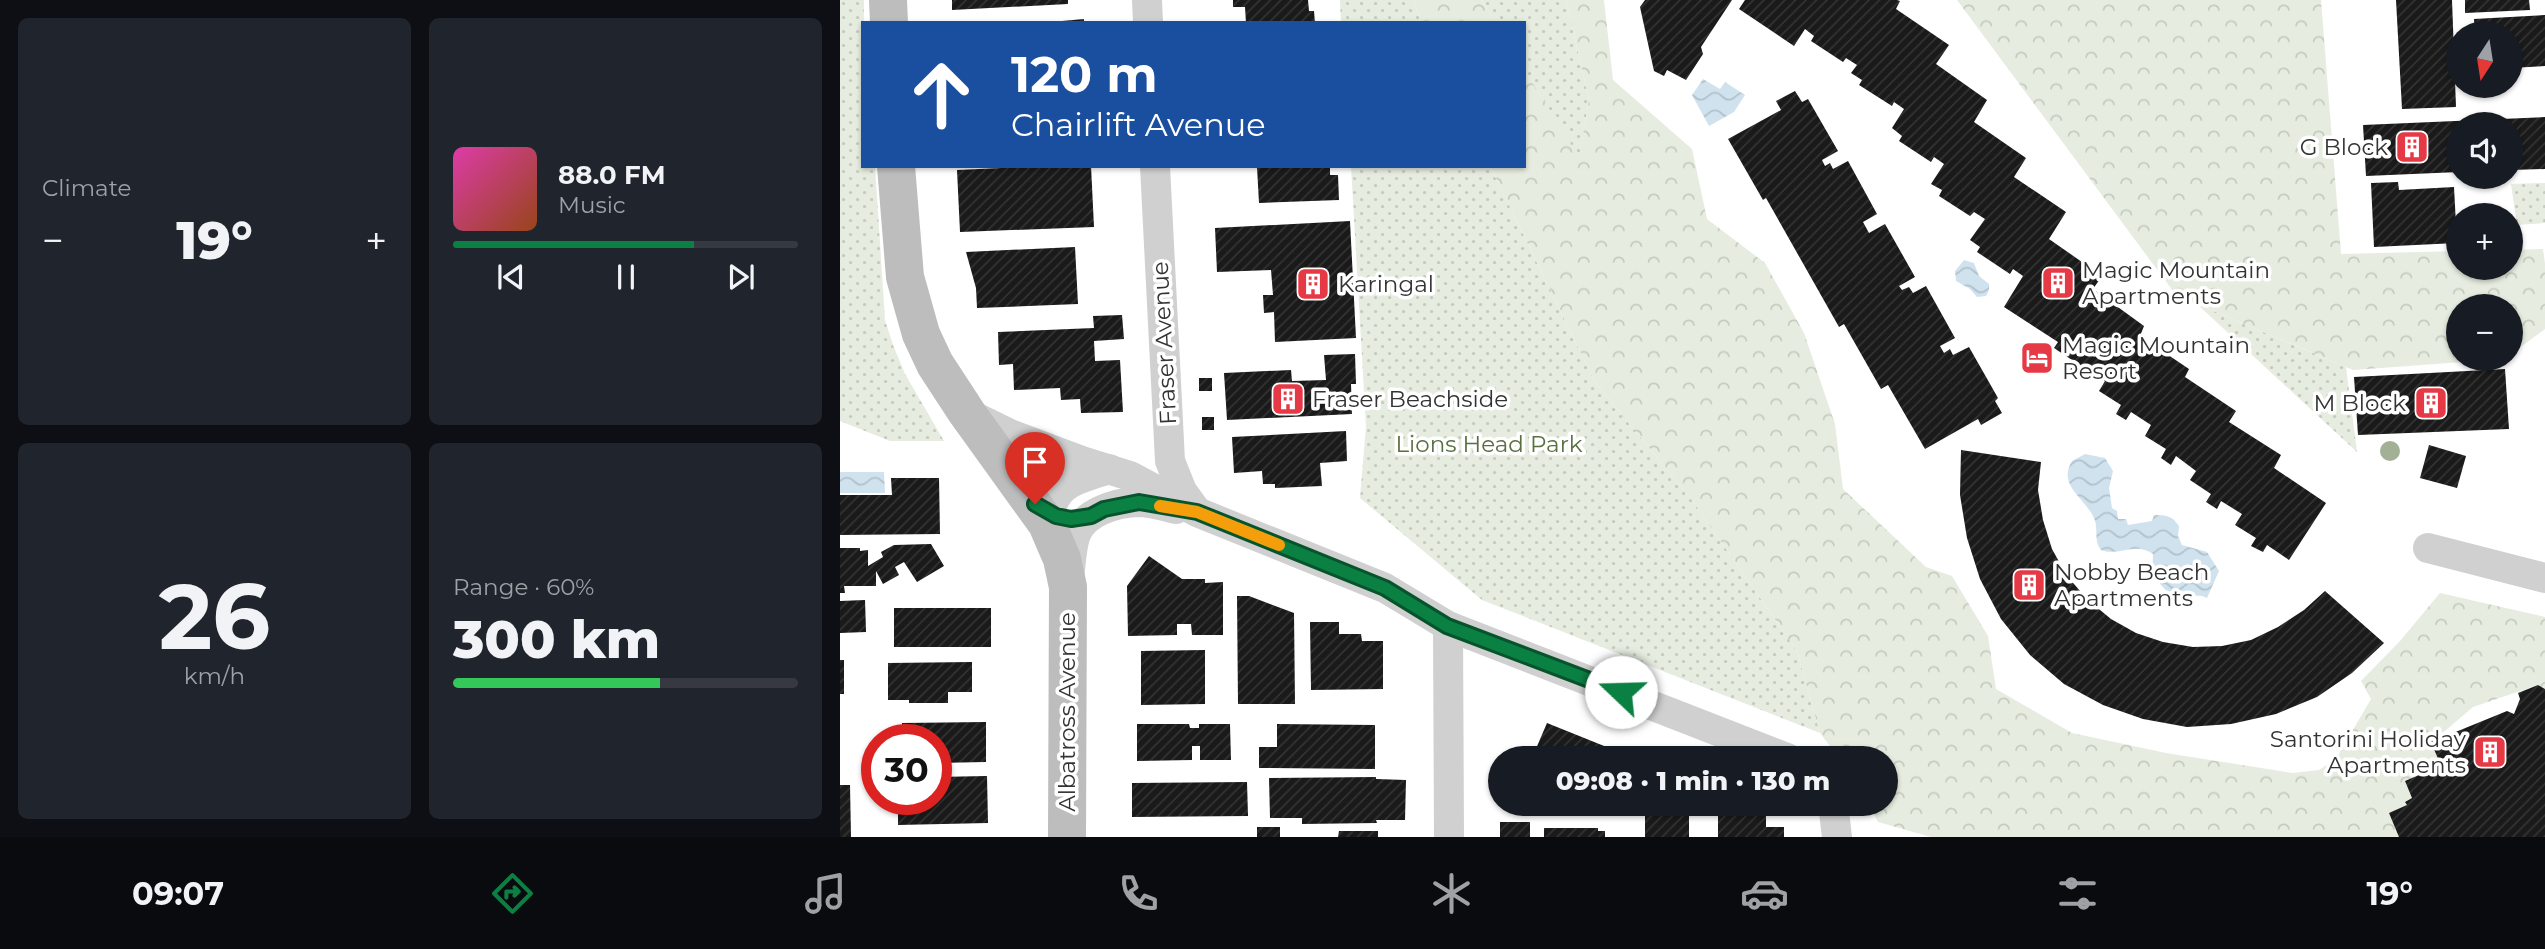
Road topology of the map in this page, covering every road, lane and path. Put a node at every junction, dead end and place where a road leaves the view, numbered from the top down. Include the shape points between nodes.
1 (888, 0) edge
2 (1147, 0) edge
3 (889, 21) edge
4 (1148, 21) edge
5 (897, 168) edge
6 (1155, 168) edge
7 (967, 413) junction
8 (1109, 469) junction
9 (1197, 512) junction
10 (1044, 514) junction
11 (1091, 516) junction
12 (2428, 548) dead end
13 (2545, 578) edge
14 (1068, 587) junction
15 (1447, 626) junction
16 (1756, 746) edge
17 (1835, 816) edge
18 (1067, 837) edge
19 (1449, 837) edge
20 (1838, 837) edge

1 - 3 street
2 - 4 street
5 - 7 street, Albatross Avenue via 909,295 935,363
6 - 9 street, Fraser Avenue via 1170,461
7 - 8 street via 1010,434
7 - 10 street, Albatross Avenue
8 - 9 street
8 - 10 street via 1062,487
9 - 11 street via 1139,502
9 - 15 street via 1385,588
10 - 11 street via 1071,519
10 - 14 street, Albatross Avenue
11 - 14 street via 1075,536
12 - 13 street
14 - 18 street, Albatross Avenue
15 - 16 street
15 - 19 street
17 - 20 street

